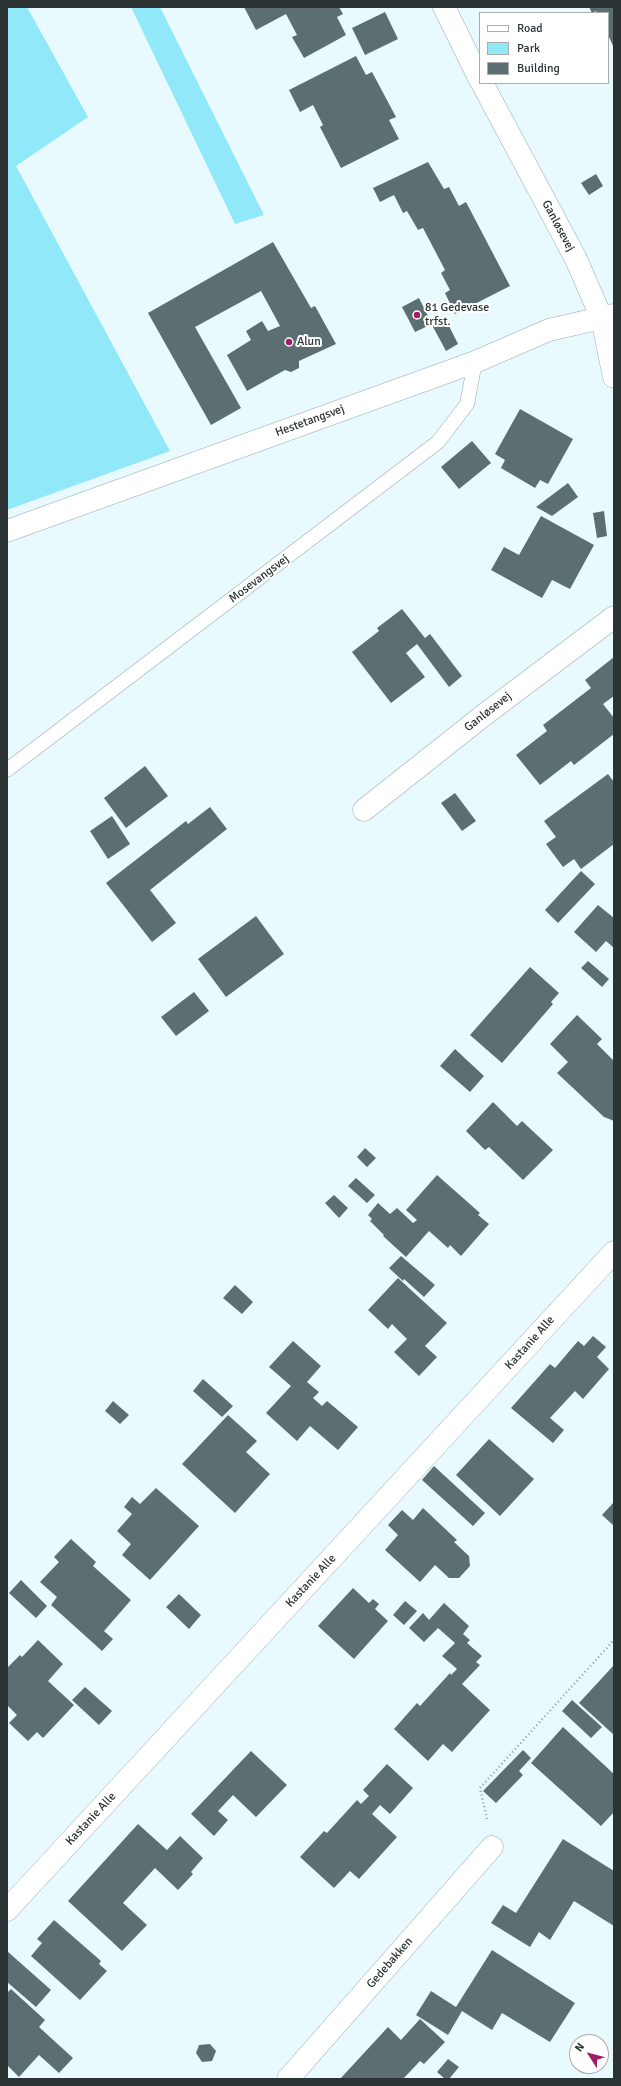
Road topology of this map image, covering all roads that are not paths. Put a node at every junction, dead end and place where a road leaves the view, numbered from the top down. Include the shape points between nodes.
1 (444, 7) edge
2 (479, 78) edge
3 (483, 84) edge
4 (608, 317) edge
5 (475, 362) junction
6 (614, 376) edge
7 (7, 531) edge
8 (614, 617) edge
9 (7, 770) edge
10 (364, 810) dead end
11 (614, 1252) edge
12 (492, 1847) road end
13 (7, 1910) edge
14 (288, 2079) edge

1 - 2 street
3 - 4 street, Ganløsevej
4 - 5 street, Hestetangsvej via 549,330
4 - 6 street, Ganløsevej
5 - 7 street, Hestetangsvej
5 - 9 lane, Mosevangsvej via 467,404 438,442
8 - 10 street, Ganløsevej
11 - 13 street, Kastanie Alle
12 - 14 street, Gedebakken

